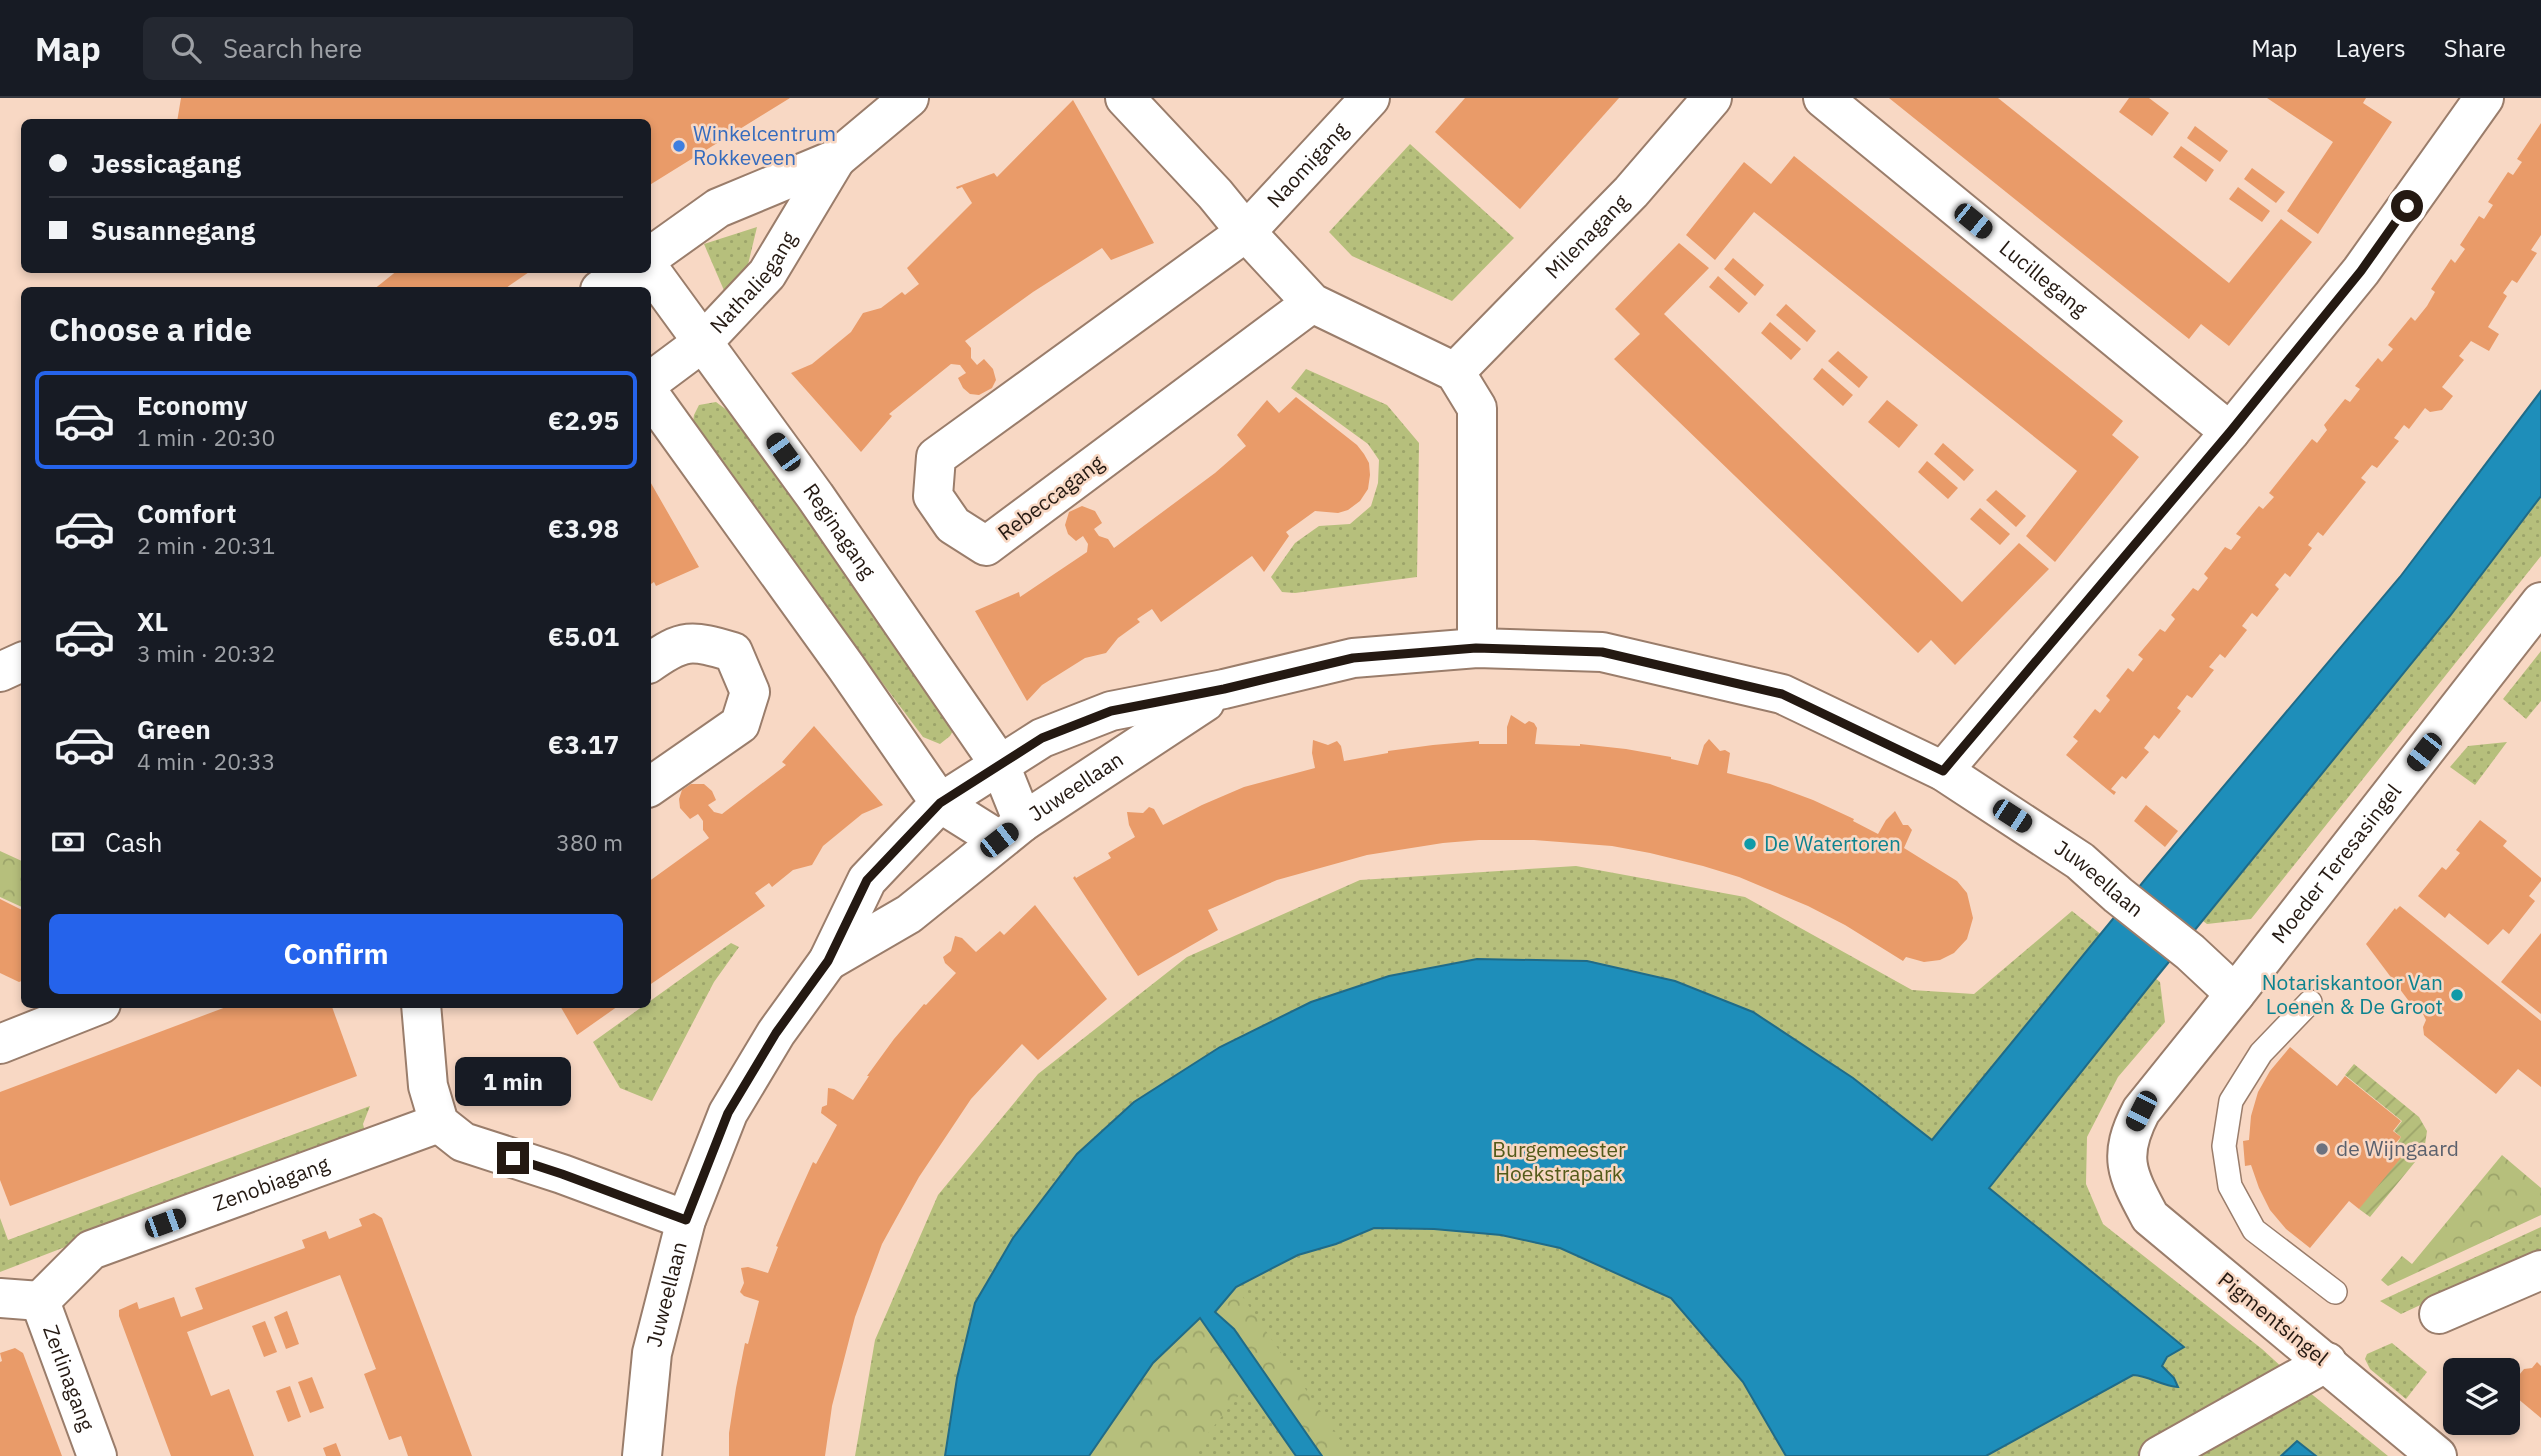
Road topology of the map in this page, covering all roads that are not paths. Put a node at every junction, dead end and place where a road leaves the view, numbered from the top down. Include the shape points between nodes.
1 (909, 98) edge
2 (1125, 98) edge
3 (1370, 98) edge
4 (1712, 98) edge
5 (1824, 98) edge
6 (2484, 98) edge
7 (836, 159) junction
8 (1246, 232) junction
9 (651, 256) edge
10 (651, 271) edge
11 (626, 273) edge
12 (605, 287) edge
13 (1312, 303) junction
14 (702, 342) junction
15 (1455, 372) junction
16 (651, 381) edge
17 (651, 396) edge
18 (2230, 432) junction
19 (2541, 602) edge
20 (1476, 648) junction
21 (21, 662) edge
22 (651, 662) edge
23 (0, 672) edge
24 (1224, 689) junction
25 (1000, 765) junction
26 (1943, 771) junction
27 (651, 786) edge
28 (940, 803) junction
29 (1011, 831) junction
30 (828, 961) junction
31 (2235, 994) junction
32 (2310, 1002) dead end
33 (91, 1008) edge
34 (421, 1008) edge
35 (0, 1044) edge
36 (439, 1123) junction
37 (2128, 1168) joint
38 (686, 1220) junction
39 (2541, 1270) edge
40 (2336, 1292) dead end
41 (0, 1298) edge
42 (40, 1301) junction
43 (2439, 1314) dead end
44 (2327, 1362) junction
45 (97, 1456) edge
46 (642, 1456) edge
47 (2159, 1456) edge
48 (2437, 1456) edge

1 - 7 street, Nathaliegang
2 - 8 street
3 - 8 street, Naomigang
4 - 15 street, Milenagang via 1631,192
5 - 18 street, Lucillegang
6 - 18 street via 2361,271
7 - 9 street, Nathaliegang via 718,208
7 - 14 street, Nathaliegang via 767,274
8 - 13 street
8 - 13 street, Rebeccagang via 936,457 933,496 953,525 986,546
10 - 14 street, Reginagang
11 - 12 street
13 - 15 street
14 - 16 street, Nathaliegang
14 - 25 street, Reginagang via 815,496
15 - 20 street via 1476,408
17 - 28 street
18 - 26 street
19 - 31 street, Moeder Teresasingel
20 - 24 street, Juweellaan via 1353,658
20 - 26 street, Juweellaan via 1602,652 1782,694
21 - 23 street
22 - 27 street via 670,648 696,641 733,652 750,692 740,724
24 - 25 street, Juweellaan via 1111,711 1042,738
24 - 29 street, Juweellaan
25 - 28 street
25 - 29 street, Reginagang
26 - 31 street, Juweellaan via 2080,861
28 - 29 street
28 - 30 street, Juweellaan via 867,880
29 - 30 street, Juweellaan via 908,914
30 - 38 street, Juweellaan via 776,1033 728,1113
31 - 37 street, Moeder Teresasingel via 2141,1111 2130,1131
32 - 40 lane via 2261,1053 2231,1101 2224,1146 2230,1186 2254,1230
33 - 35 street
34 - 36 street via 428,1086
36 - 38 street via 463,1142
36 - 42 street, Zenobiagang via 91,1250
37 - 44 street, Pigmentsingel via 2150,1217
38 - 46 street, Juweellaan via 652,1353
39 - 43 street
41 - 42 street
42 - 45 street, Zerlinagang
44 - 47 street
44 - 48 street, Pigmentsingel

